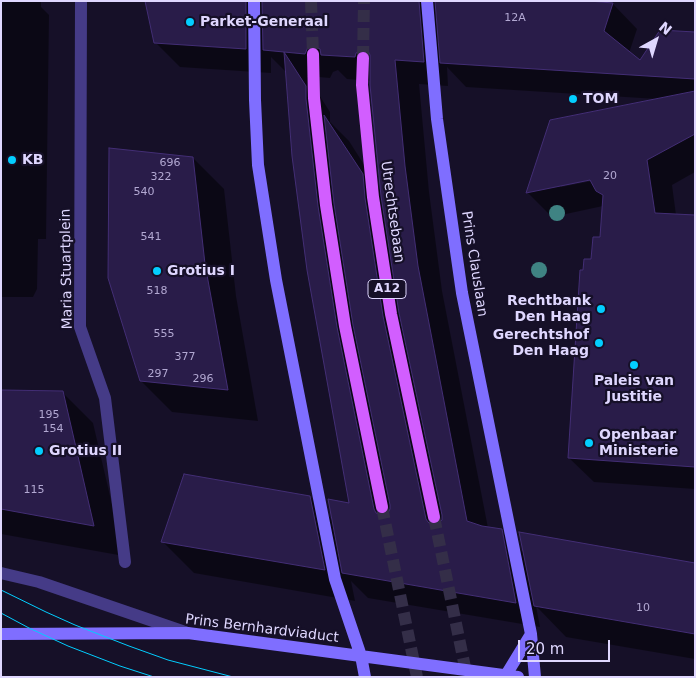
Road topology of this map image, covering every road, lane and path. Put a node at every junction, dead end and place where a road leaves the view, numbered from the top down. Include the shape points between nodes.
1 (81, 1) edge
2 (254, 1) edge
3 (427, 1) edge
4 (313, 54) tunnel mouth
5 (363, 58) tunnel mouth
6 (382, 507) tunnel mouth
7 (434, 517) tunnel mouth
8 (125, 562) dead end
9 (1, 573) edge
10 (188, 633) junction
11 (1, 634) edge
12 (531, 634) junction
13 (360, 656) junction
14 (509, 676) edge
15 (365, 677) edge
16 (535, 677) edge

1 - 8 street, Maria Stuartplein via 80,327 105,398
2 - 13 street via 258,165 276,280 335,579
3 - 12 street, Prins Clauslaan via 437,119 462,293
4 - 6 main road via 314,98 326,205 345,326
5 - 7 main road, Utrechtsebaan / A12 via 362,85 373,197 391,314
9 - 10 street via 39,582
10 - 11 street, Prins Bernhardviaduct
10 - 13 street, Prins Bernhardviaduct
12 - 14 street
12 - 16 street, Prins Clauslaan
13 - 14 street, Prins Bernhardviaduct
13 - 15 street

